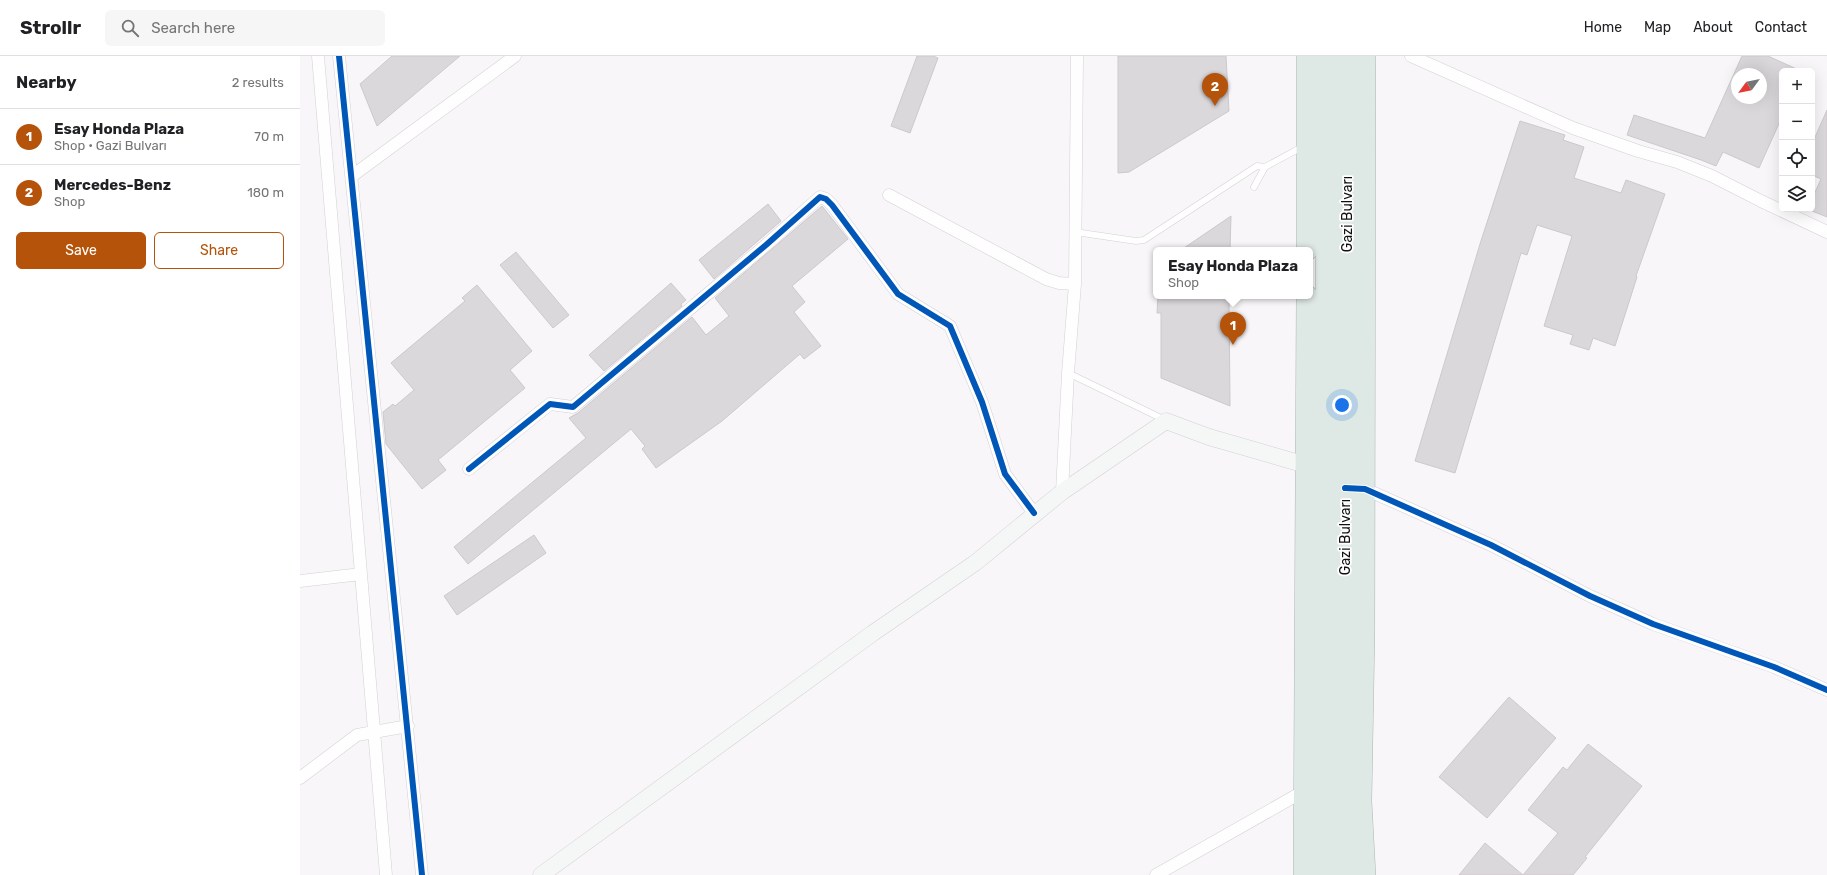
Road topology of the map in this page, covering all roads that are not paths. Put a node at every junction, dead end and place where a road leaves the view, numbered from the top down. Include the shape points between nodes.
1 (318, 56) edge
2 (340, 56) edge
3 (515, 56) edge
4 (1077, 56) edge
5 (1306, 56) edge
6 (1327, 56) edge
7 (1348, 56) edge
8 (1365, 56) edge
9 (1411, 56) edge
10 (1307, 145) junction
11 (1265, 167) junction
12 (352, 176) junction
13 (1254, 187) dead end
14 (889, 195) dead end
15 (1075, 232) junction
16 (1827, 232) edge
17 (1307, 247) edge
18 (1075, 284) junction
19 (1307, 299) edge
20 (1068, 373) junction
21 (1166, 421) junction
22 (1306, 464) junction
23 (469, 469) dead end
24 (1355, 489) junction
25 (1062, 492) junction
26 (1034, 513) junction
27 (361, 574) junction
28 (300, 581) edge
29 (1827, 690) edge
30 (408, 726) junction
31 (374, 732) junction
32 (300, 778) edge
33 (1304, 791) junction
34 (386, 875) edge
35 (422, 875) edge
36 (541, 875) edge
37 (1156, 875) edge
38 (1304, 875) edge
39 (1324, 875) edge
40 (1344, 875) edge
41 (1365, 875) edge

1 - 27 street
2 - 12 street
3 - 12 street
4 - 15 street
5 - 10 highway
6 - 39 highway, Gazi Bulvarı
7 - 24 highway, Gazi Bulvarı
8 - 24 highway
9 - 16 street via 1573,128 1712,176
10 - 11 lane
10 - 17 highway
11 - 13 lane
11 - 15 lane via 1258,166 1144,240
12 - 30 street
14 - 18 street via 1046,279
15 - 18 street
18 - 20 street
19 - 22 highway
20 - 21 lane
20 - 25 street
21 - 22 main road via 1209,437
21 - 25 main road
22 - 33 highway
23 - 26 street via 550,404 573,407 820,197 832,205 898,294 950,326 982,402 1005,474
24 - 29 street via 1491,545 1590,596 1653,624 1774,667
24 - 40 highway, Gazi Bulvarı
24 - 41 highway
25 - 26 main road
26 - 36 main road via 975,563 867,638
27 - 28 street
27 - 31 street
30 - 31 street
30 - 35 street
31 - 32 street via 357,735
31 - 34 street
33 - 37 street
33 - 38 highway

